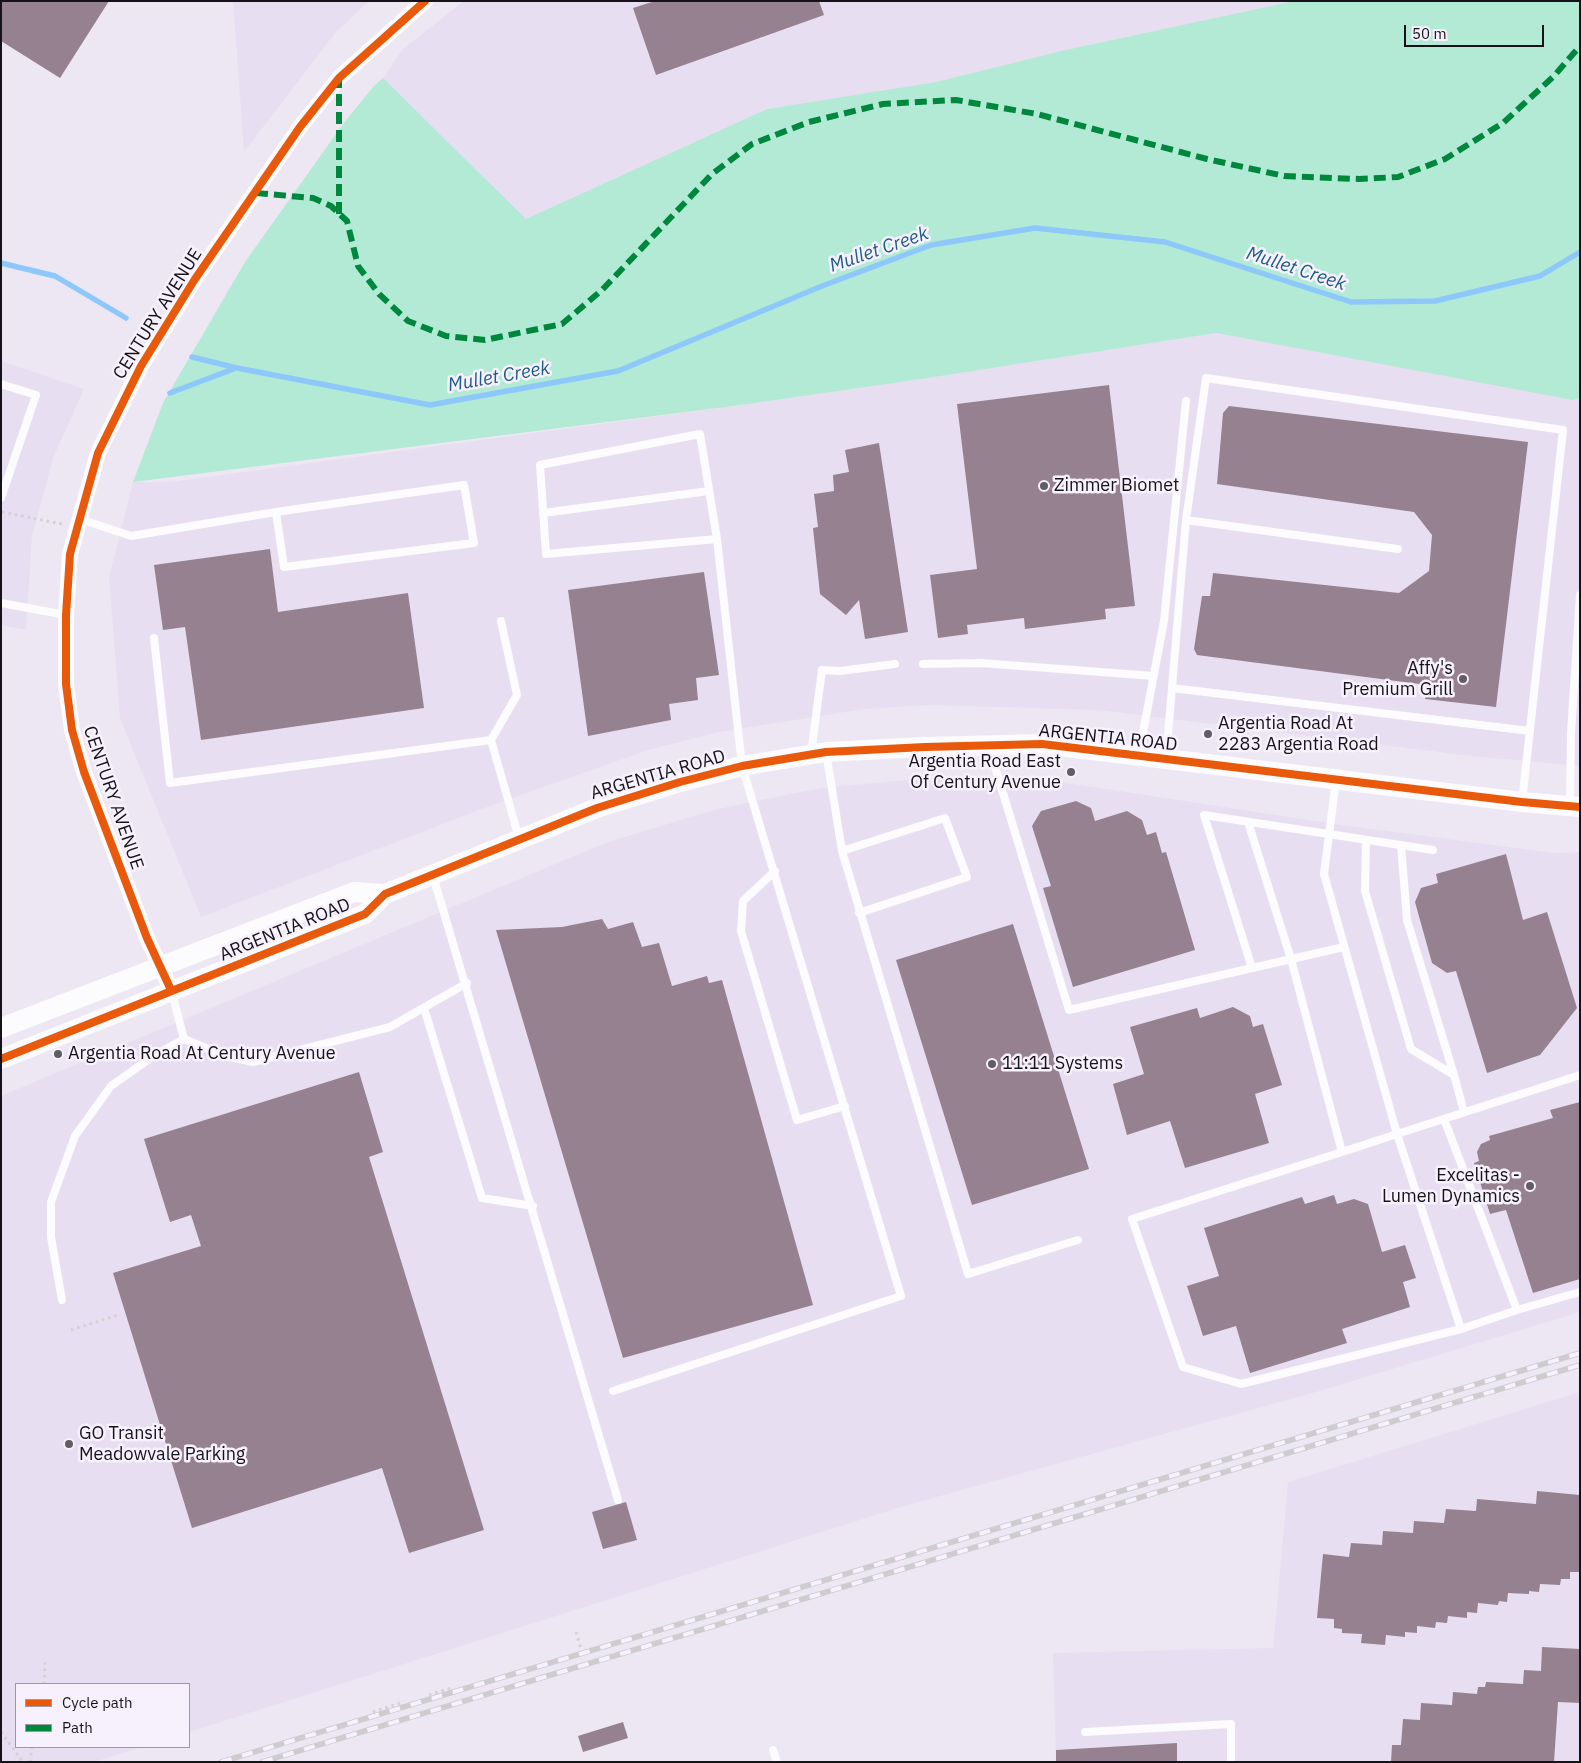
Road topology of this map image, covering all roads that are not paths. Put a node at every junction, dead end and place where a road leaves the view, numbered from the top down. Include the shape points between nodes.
1 (425, 1) edge
2 (1, 384) edge
3 (1186, 401) dead end
4 (709, 491) junction
5 (1, 498) edge
6 (276, 512) junction
7 (543, 513) junction
8 (1186, 520) junction
9 (79, 523) junction
10 (717, 539) junction
11 (1398, 549) dead end
12 (1580, 594) edge
13 (1, 603) edge
14 (66, 615) junction
15 (501, 621) dead end
16 (154, 638) dead end
17 (895, 664) dead end
18 (923, 664) dead end
19 (1154, 676) junction
20 (1172, 688) junction
21 (1530, 731) junction
22 (1580, 732) edge
23 (1571, 733) junction
24 (491, 740) junction
25 (989, 747) junction
26 (818, 754) junction
27 (1139, 756) junction
28 (1166, 759) junction
29 (742, 766) junction
30 (1336, 780) junction
31 (1522, 802) junction
32 (1575, 807) edge
33 (1248, 822) junction
34 (1329, 835) junction
35 (520, 838) junction
36 (1366, 840) junction
37 (1401, 845) junction
38 (1433, 850) dead end
39 (842, 851) junction
40 (775, 871) junction
41 (433, 874) junction
42 (385, 894) junction
43 (859, 913) junction
44 (1344, 947) junction
45 (1290, 959) junction
46 (161, 968) junction
47 (1252, 968) junction
48 (467, 983) junction
49 (171, 990) junction
50 (424, 1008) junction
51 (1, 1028) edge
52 (184, 1040) junction
53 (1, 1059) edge
54 (1454, 1075) junction
55 (1580, 1075) edge
56 (845, 1106) junction
57 (1464, 1112) junction
58 (1444, 1119) junction
59 (1397, 1134) junction
60 (1342, 1152) junction
61 (533, 1206) junction
62 (1078, 1240) dead end
63 (1580, 1292) edge
64 (62, 1300) dead end
65 (1517, 1310) junction
66 (1461, 1329) junction
67 (613, 1391) dead end
68 (618, 1500) dead end
69 (1085, 1732) dead end
70 (773, 1750) dead end
71 (777, 1762) edge
72 (1231, 1762) edge

1 - 9 street, CENTURY AVENUE via 340,78 300,127 195,279 141,366 98,453
2 - 5 lane via 36,395
3 - 19 lane via 1164,621
4 - 7 lane
4 - 7 lane via 700,434 540,465
4 - 10 lane
6 - 6 lane via 464,485 474,542 284,567
6 - 9 lane via 131,536
7 - 10 lane via 546,554
8 - 11 lane
8 - 20 lane
8 - 21 lane via 1206,378 1563,430
9 - 14 street, CENTURY AVENUE via 70,554
10 - 29 lane
12 - 23 lane
13 - 14 lane
14 - 46 street, CENTURY AVENUE via 66,684 72,730 84,772
15 - 24 lane via 517,695
16 - 24 lane via 170,784
17 - 26 lane via 822,670
18 - 19 lane via 981,663
19 - 27 lane
20 - 21 lane
20 - 28 lane
21 - 31 lane
22 - 23 lane
23 - 32 lane
24 - 35 lane
25 - 26 street, ARGENTIA ROAD via 925,746
25 - 27 street, ARGENTIA ROAD via 1042,744
25 - 47 lane via 1069,1010
26 - 29 street, ARGENTIA ROAD
26 - 39 lane
27 - 28 street, ARGENTIA ROAD
28 - 30 street, ARGENTIA ROAD
29 - 35 street, ARGENTIA ROAD via 597,808
29 - 40 lane
30 - 31 street, ARGENTIA ROAD
30 - 34 lane
31 - 32 street, ARGENTIA ROAD
33 - 34 lane
33 - 45 lane
33 - 47 lane via 1204,816
34 - 36 lane
34 - 44 lane via 1324,874
35 - 41 street, ARGENTIA ROAD
36 - 37 lane
36 - 54 lane via 1365,892 1411,1049
37 - 38 lane
37 - 54 lane via 1407,920
39 - 43 lane
39 - 43 lane via 945,818 967,877
40 - 56 lane
40 - 56 lane via 743,901 741,931 794,1110 797,1120
41 - 42 street, ARGENTIA ROAD
41 - 48 lane
42 - 46 street, ARGENTIA ROAD via 354,892
42 - 49 street, ARGENTIA ROAD via 365,914
43 - 62 lane via 968,1274
44 - 45 lane
44 - 59 lane
45 - 47 lane
45 - 60 lane
46 - 49 street, CENTURY AVENUE
46 - 51 street, ARGENTIA ROAD
48 - 50 lane
48 - 61 lane
49 - 52 lane
49 - 53 street, ARGENTIA ROAD
50 - 52 lane via 390,1027 253,1062
50 - 61 lane via 482,1198
52 - 64 lane via 152,1057 111,1086 75,1136 51,1202 51,1237
54 - 57 lane
55 - 57 lane
56 - 67 lane via 902,1296
57 - 58 lane
58 - 59 lane
58 - 65 lane
59 - 60 lane
59 - 66 lane
60 - 66 lane via 1132,1219 1183,1367 1241,1384
61 - 68 lane
63 - 65 lane
65 - 66 lane
69 - 72 lane via 1231,1724
70 - 71 lane

